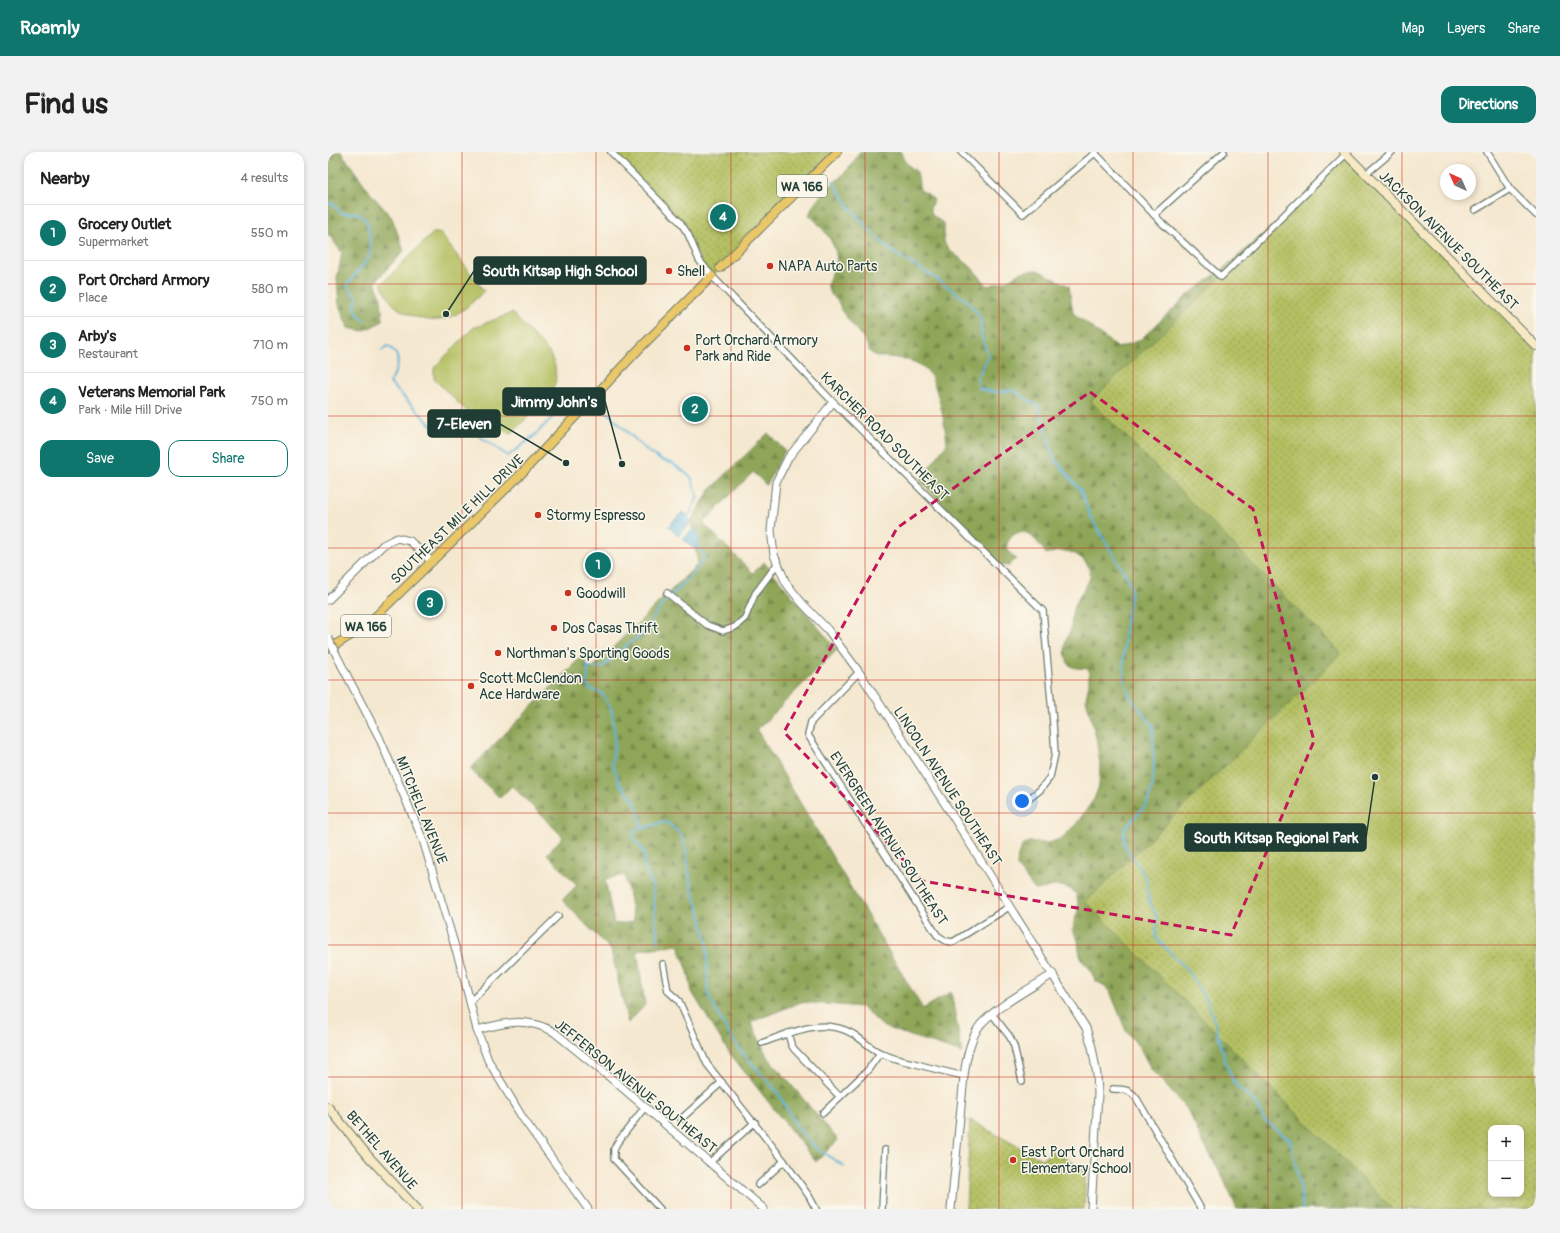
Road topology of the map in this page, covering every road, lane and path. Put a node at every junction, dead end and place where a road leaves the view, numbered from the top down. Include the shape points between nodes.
1 (611, 152) edge
2 (837, 152) edge
3 (961, 152) edge
4 (1095, 152) edge
5 (1224, 152) edge
6 (1392, 152) edge
7 (1487, 152) edge
8 (1345, 153) edge
9 (1366, 174) junction
10 (1510, 189) junction
11 (1475, 210) dead end
12 (1154, 214) junction
13 (1536, 215) edge
14 (712, 276) junction
15 (1536, 346) edge
16 (833, 402) junction
17 (432, 562) junction
18 (778, 564) junction
19 (667, 593) dead end
20 (328, 600) edge
21 (328, 638) edge
22 (328, 648) edge
23 (859, 672) junction
24 (1026, 801) dead end
25 (1010, 907) junction
26 (558, 916) dead end
27 (663, 964) dead end
28 (1053, 974) junction
29 (470, 1000) junction
30 (992, 1014) junction
31 (477, 1030) junction
32 (788, 1033) junction
33 (762, 1043) dead end
34 (880, 1053) junction
35 (964, 1076) junction
36 (1022, 1081) dead end
37 (722, 1082) junction
38 (1113, 1089) dead end
39 (840, 1097) junction
40 (328, 1107) edge
41 (645, 1107) junction
42 (823, 1114) dead end
43 (680, 1119) dead end
44 (754, 1122) junction
45 (885, 1150) dead end
46 (784, 1161) junction
47 (709, 1163) junction
48 (758, 1185) dead end
49 (417, 1209) edge
50 (588, 1209) edge
51 (660, 1209) edge
52 (764, 1209) edge
53 (816, 1209) edge
54 (882, 1209) edge
55 (951, 1209) edge
56 (1091, 1209) edge
57 (1201, 1209) edge

1 - 14 street, KARCHER ROAD SOUTHEAST via 680,222 699,260
2 - 14 main road, WA 166
3 - 4 street via 1023,214
4 - 12 street
5 - 12 street
6 - 9 street
7 - 10 street
8 - 9 main road, JACKSON AVENUE SOUTHEAST
8 - 12 street via 1221,277
9 - 15 main road, JACKSON AVENUE SOUTHEAST
10 - 11 street
10 - 13 street
14 - 16 street, KARCHER ROAD SOUTHEAST
14 - 17 main road, SOUTHEAST MILE HILL DRIVE / WA 166
16 - 18 street, LINCOLN AVENUE SOUTHEAST via 788,458 776,482 770,530
16 - 24 street, KARCHER ROAD SOUTHEAST via 1043,611 1055,754 1050,777 1040,790
17 - 20 street via 410,540 397,538 383,545
17 - 22 main road, SOUTHEAST MILE HILL DRIVE / WA 166 via 358,632
18 - 19 street via 755,594 744,618 735,628 723,631 707,625
18 - 23 street, LINCOLN AVENUE SOUTHEAST via 786,583 828,630
21 - 29 street, MITCHELL AVENUE, bridge via 379,737 423,840
23 - 25 street, LINCOLN AVENUE SOUTHEAST
23 - 25 street, EVERGREEN AVENUE SOUTHEAST via 811,722 808,735 937,935 953,942
25 - 28 street, LINCOLN AVENUE SOUTHEAST
26 - 29 street
27 - 37 street via 668,991 679,1001 702,1055
28 - 30 street
28 - 56 street, LINCOLN AVENUE SOUTHEAST via 1086,1028 1097,1075
29 - 31 street, MITCHELL AVENUE
30 - 35 street via 981,1024 974,1036 968,1051
30 - 36 street via 1010,1037
31 - 41 street, JEFFERSON AVENUE SOUTHEAST via 497,1024 520,1022 543,1026 565,1040
31 - 50 street, MITCHELL AVENUE via 488,1060 522,1117
32 - 33 street
32 - 34 street via 805,1027 831,1027 853,1034
32 - 39 street via 794,1049
34 - 35 street via 938,1071
34 - 39 street via 868,1070
35 - 55 street
37 - 43 street
37 - 44 street
38 - 57 street via 1127,1090 1138,1099
39 - 42 street
40 - 49 main road, BETHEL AVENUE
41 - 47 street, JEFFERSON AVENUE SOUTHEAST
41 - 51 street via 617,1142 614,1158
44 - 46 street
44 - 47 street
45 - 54 street
46 - 48 street
46 - 53 street
47 - 52 street, JEFFERSON AVENUE SOUTHEAST

